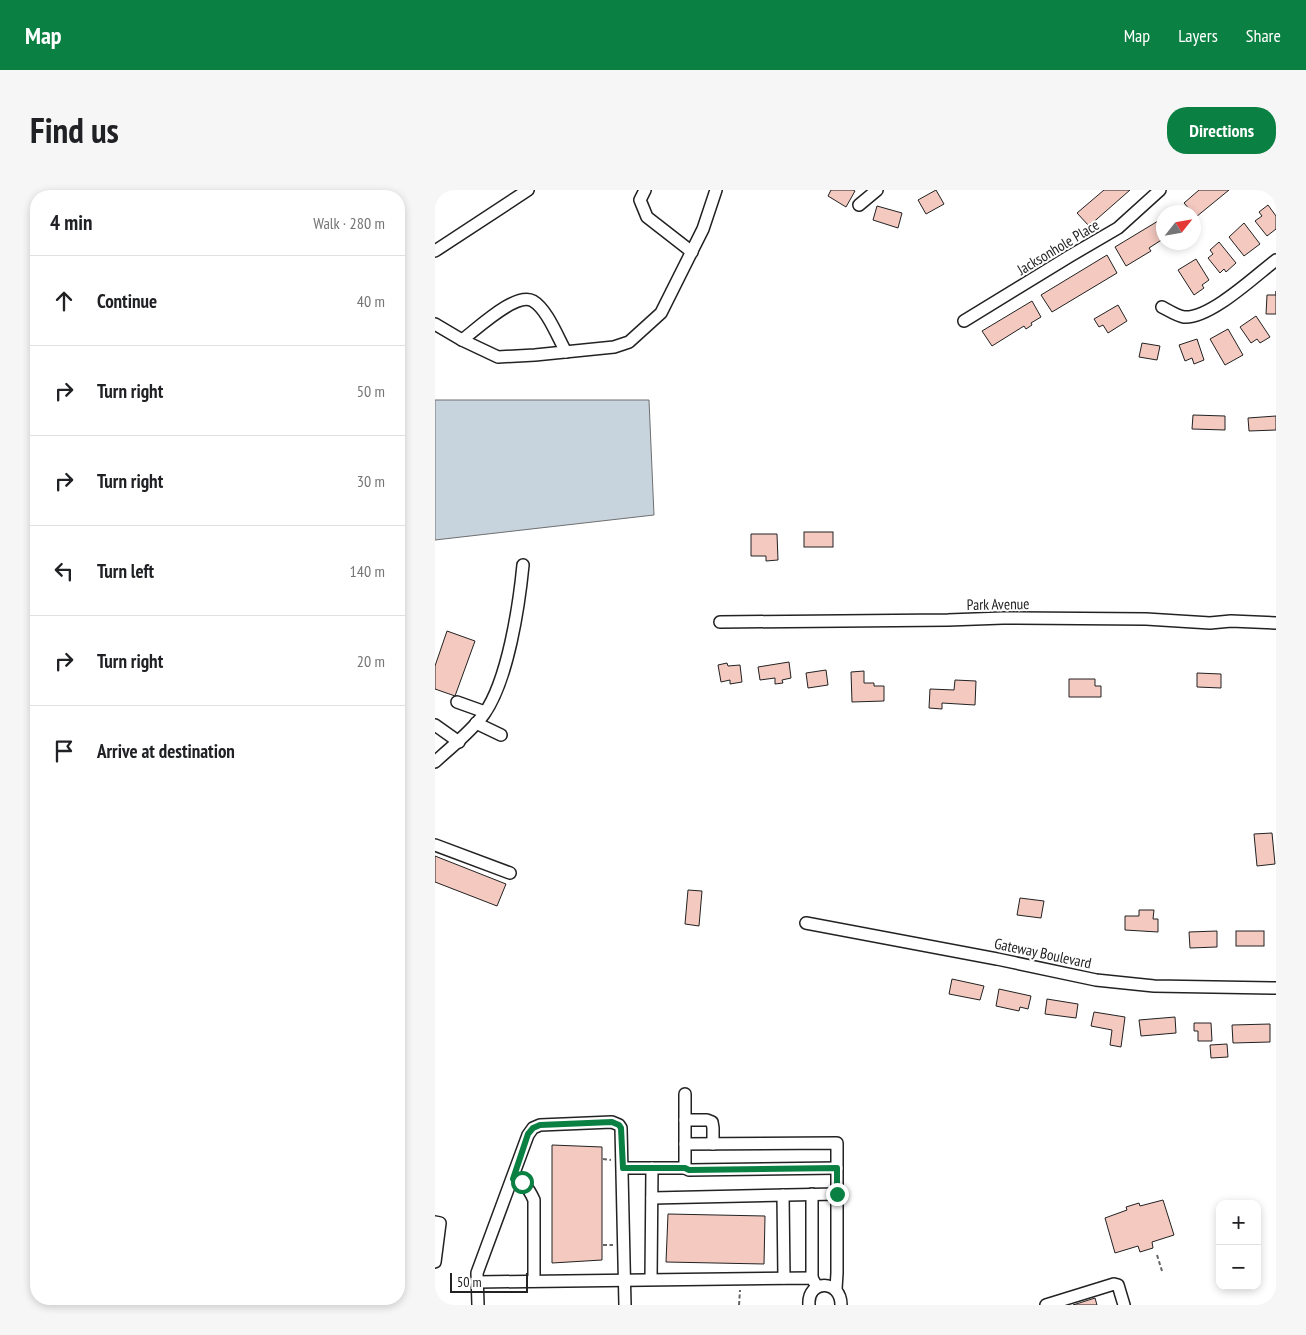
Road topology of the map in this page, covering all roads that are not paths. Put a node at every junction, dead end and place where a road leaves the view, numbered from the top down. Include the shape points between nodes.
1 (528, 190) edge
2 (645, 190) edge
3 (716, 190) edge
4 (877, 190) edge
5 (1160, 190) edge
6 (859, 205) dead end
7 (435, 251) edge
8 (692, 252) junction
9 (1276, 260) edge
10 (1162, 308) dead end
11 (964, 321) dead end
12 (435, 324) edge
13 (462, 340) junction
14 (566, 352) junction
15 (523, 565) dead end
16 (720, 622) dead end
17 (1276, 623) edge
18 (457, 702) dead end
19 (485, 712) junction
20 (476, 723) junction
21 (435, 725) edge
22 (501, 735) dead end
23 (459, 742) junction
24 (435, 762) edge
25 (435, 845) edge
26 (510, 873) dead end
27 (806, 923) dead end
28 (1276, 988) edge
29 (685, 1094) dead end
30 (685, 1120) junction
31 (685, 1144) junction
32 (713, 1144) junction
33 (623, 1168) junction
34 (652, 1168) junction
35 (685, 1168) junction
36 (837, 1168) junction
37 (513, 1179) junction
38 (812, 1194) junction
39 (837, 1194) junction
40 (783, 1195) junction
41 (652, 1198) junction
42 (435, 1222) edge
43 (435, 1262) edge
44 (784, 1278) junction
45 (651, 1279) junction
46 (533, 1281) junction
47 (625, 1281) junction
48 (477, 1282) junction
49 (815, 1282) junction
50 (836, 1290) junction
51 (478, 1305) edge
52 (625, 1305) edge
53 (809, 1305) edge
54 (841, 1305) edge
55 (1046, 1305) edge
56 (1124, 1305) edge

1 - 7 street
2 - 8 street via 640,200 647,217
3 - 8 street
4 - 6 street
5 - 11 street, Jacksonhole Place via 1118,228
8 - 14 street via 661,313 629,342 614,347
9 - 10 street via 1215,307 1197,316 1182,317
12 - 13 street
13 - 14 street via 498,357
13 - 14 street via 510,303 523,298 533,300 543,311
15 - 19 street via 519,605 505,661 497,690
16 - 17 street, Park Avenue via 1003,618
18 - 19 street
19 - 20 street
20 - 22 street
20 - 23 street
21 - 23 street
23 - 24 street
25 - 26 street
27 - 28 street, Gateway Boulevard via 1096,980 1154,986
29 - 30 street
30 - 31 street
30 - 32 street via 711,1122
31 - 32 street
31 - 35 street
32 - 36 street via 837,1143
33 - 34 street
33 - 37 street via 619,1125 612,1122 540,1125 528,1134
33 - 47 street
34 - 35 street
34 - 41 street
35 - 36 street
36 - 39 street
37 - 46 street via 530,1190 533,1200
37 - 48 street via 477,1273
38 - 39 street
38 - 40 street
38 - 49 street
39 - 50 street
40 - 41 street
40 - 44 street
41 - 45 street
42 - 43 street via 440,1223
44 - 45 street
44 - 49 street
45 - 47 street
46 - 47 street
46 - 48 street
47 - 52 street
48 - 51 street
49 - 50 street
49 - 53 street
50 - 54 street
55 - 56 street via 1114,1284 1118,1285

